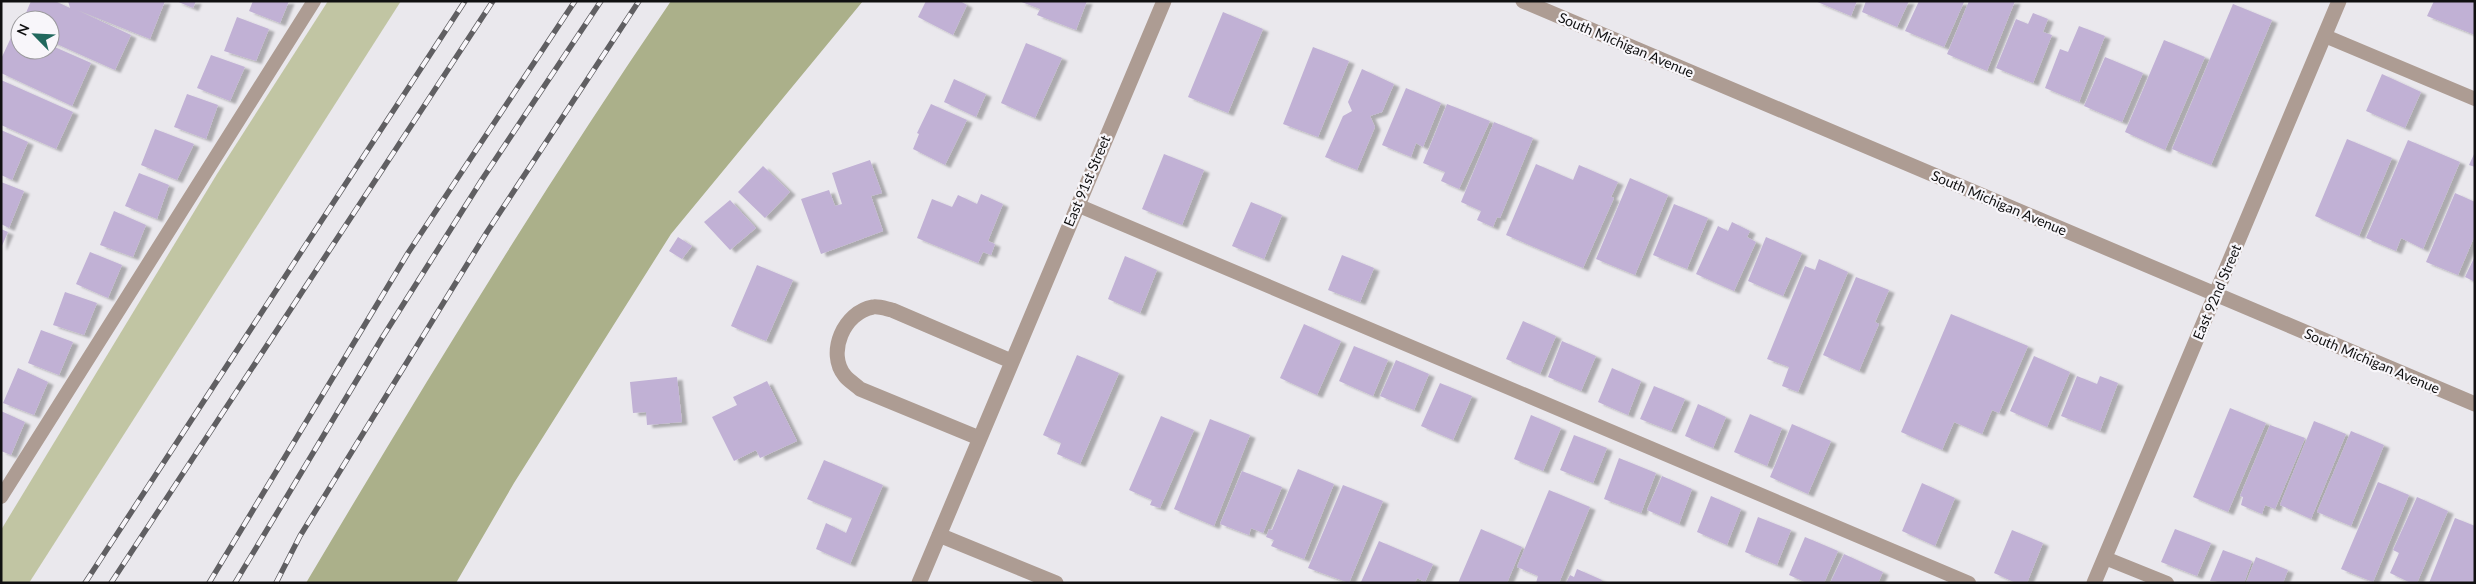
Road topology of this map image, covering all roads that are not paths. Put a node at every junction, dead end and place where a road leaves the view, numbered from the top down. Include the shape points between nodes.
1 (314, 1) edge
2 (1164, 1) edge
3 (1524, 1) edge
4 (2339, 1) edge
5 (2325, 36) junction
6 (2475, 100) edge
7 (1077, 205) junction
8 (2216, 294) junction
9 (1011, 361) junction
10 (2475, 404) edge
11 (979, 438) junction
12 (1, 497) edge
13 (940, 535) junction
14 (2105, 558) junction
15 (919, 583) edge
16 (1056, 583) edge
17 (1969, 583) edge
18 (2094, 583) edge
19 (2167, 583) edge

1 - 12 lane
2 - 7 street, East 91st Street
3 - 8 street, South Michigan Avenue
4 - 5 street, East 92nd Street
5 - 6 lane
5 - 8 street, East 92nd Street
7 - 9 street, East 91st Street
7 - 17 lane
8 - 10 street, South Michigan Avenue
8 - 14 street, East 92nd Street
9 - 11 street, East 91st Street
9 - 11 street via 892,310 873,307 856,315 840,333 838,358 844,375 860,389
11 - 13 street, East 91st Street
13 - 15 street, East 91st Street
13 - 16 street
14 - 18 street, East 92nd Street
14 - 19 lane

